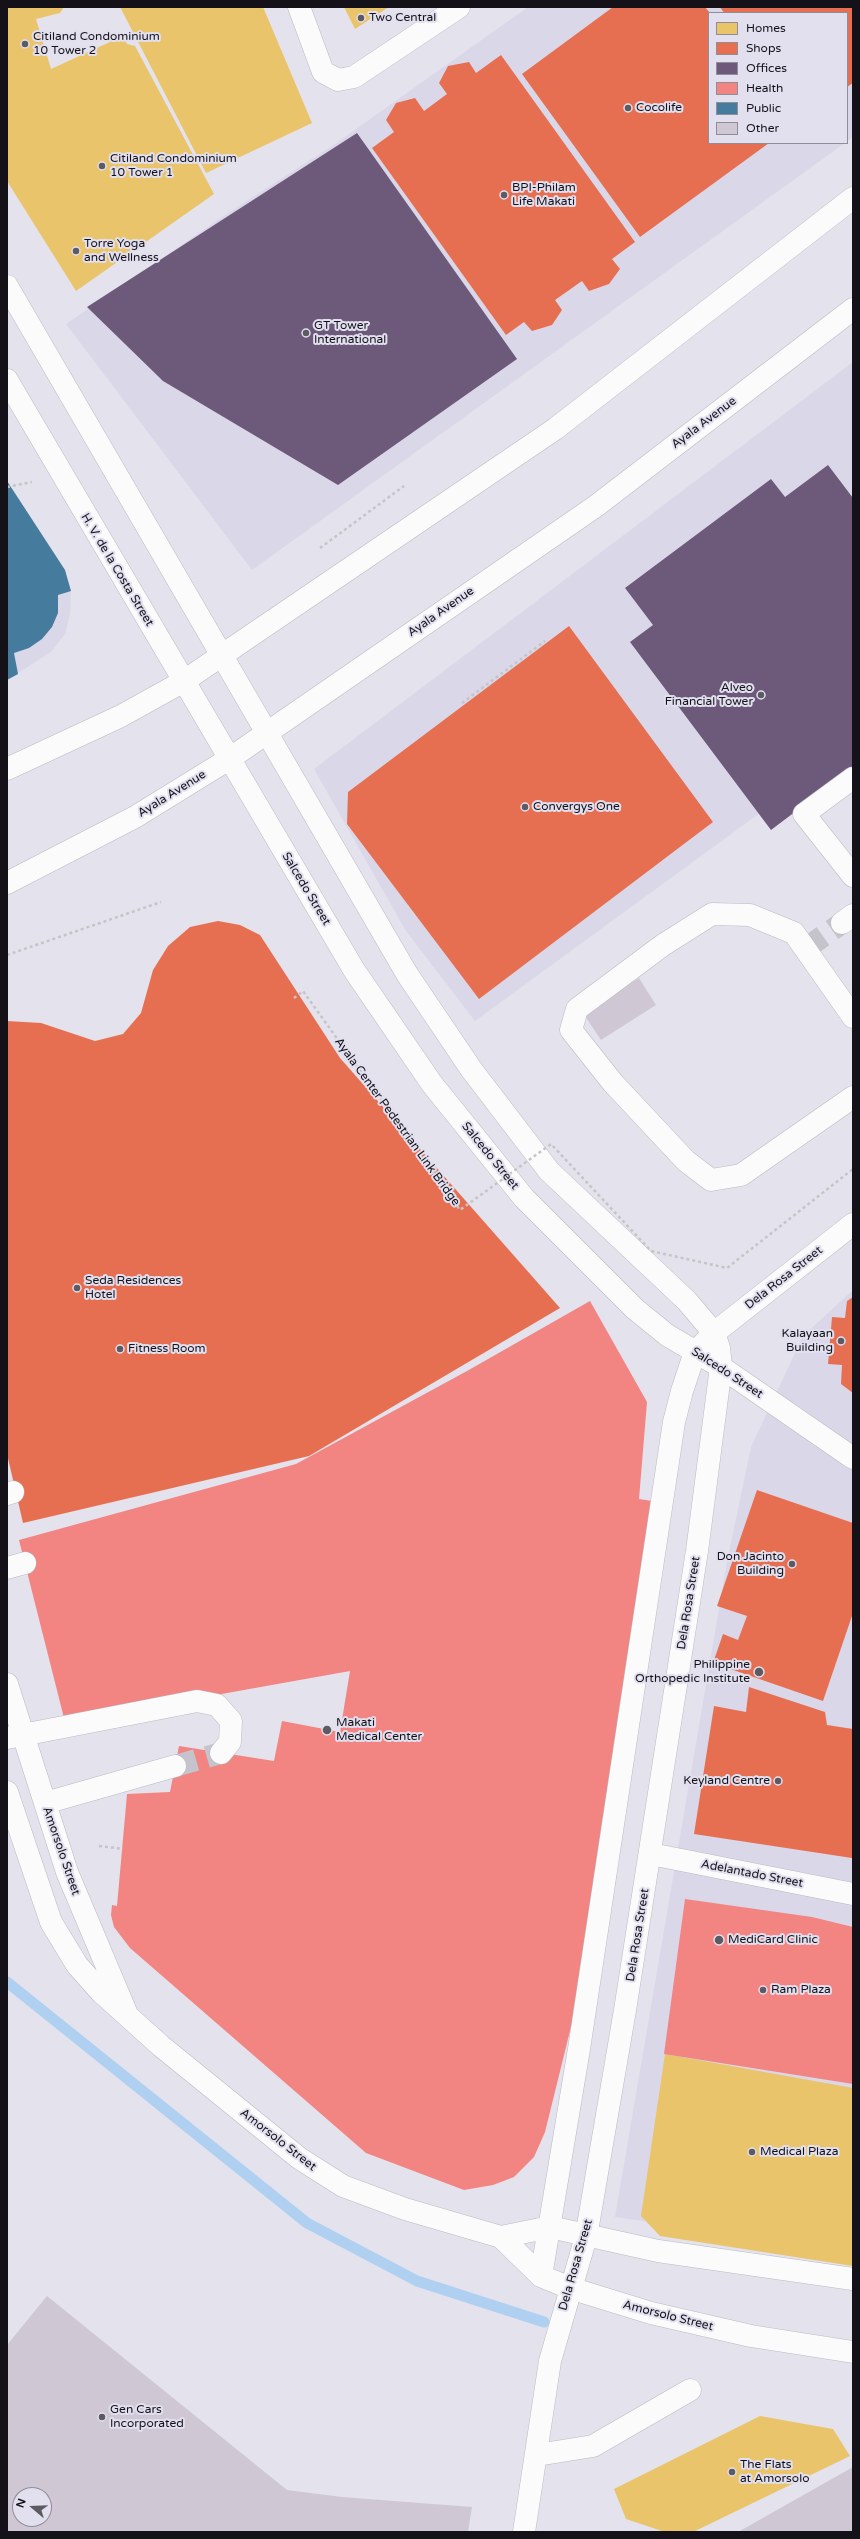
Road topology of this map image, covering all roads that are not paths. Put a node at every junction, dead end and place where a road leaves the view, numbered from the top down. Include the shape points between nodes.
1 (299, 7) edge
2 (458, 7) edge
3 (853, 198) edge
4 (7, 286) edge
5 (853, 309) edge
6 (7, 380) edge
7 (221, 656) junction
8 (184, 681) junction
9 (266, 733) junction
10 (229, 759) junction
11 (7, 769) edge
12 (853, 778) edge
13 (853, 876) edge
14 (7, 883) edge
15 (853, 1017) edge
16 (853, 1097) edge
17 (853, 1224) edge
18 (714, 1333) junction
19 (695, 1352) junction
20 (721, 1368) junction
21 (853, 1458) edge
22 (7, 1684) edge
23 (12, 1739) edge
24 (220, 1753) tunnel mouth
25 (175, 1766) tunnel mouth
26 (7, 1792) edge
27 (45, 1803) junction
28 (651, 1854) junction
29 (853, 1894) edge
30 (127, 2013) junction
31 (550, 2227) junction
32 (586, 2236) junction
33 (501, 2238) junction
34 (541, 2276) junction
35 (853, 2279) edge
36 (570, 2288) junction
37 (853, 2352) edge
38 (690, 2390) dead end
39 (537, 2455) junction
40 (524, 2532) edge

1 - 2 street via 323,72 338,80 354,77
3 - 7 street via 555,429
4 - 7 street
5 - 9 street, Ayala Avenue via 596,506
6 - 8 street, H. V. de la Costa Street
7 - 8 street
7 - 9 street
8 - 10 street, H. V. de la Costa Street
8 - 11 street via 121,716
9 - 10 street, Ayala Avenue
9 - 18 street via 392,950 471,1069 549,1171 687,1301
10 - 14 street, Ayala Avenue via 135,817
10 - 19 street, Salcedo Street via 354,970 432,1084 524,1198 635,1309 667,1335
12 - 13 street via 804,814
15 - 16 street via 794,933 750,915 712,914 663,945 576,1009 571,1030 613,1084 686,1161 711,1180 741,1175
17 - 18 street, Dela Rosa Street
18 - 19 street, Dela Rosa Street
18 - 20 street, Dela Rosa Street
19 - 20 street, Salcedo Street
19 - 31 street, Dela Rosa Street via 674,1422
20 - 21 street, Salcedo Street
20 - 28 street, Dela Rosa Street via 697,1551
22 - 23 street, Amorsolo Street
23 - 24 street via 197,1701 218,1704 231,1721 230,1742
23 - 27 street, Amorsolo Street
25 - 27 street
26 - 30 street, Amorsolo Street via 51,1922 77,1965 101,1992
27 - 30 street, Amorsolo Street via 67,1872
28 - 29 street, Adelantado Street
28 - 32 street, Dela Rosa Street
30 - 33 street, Amorsolo Street via 161,2046 299,2158 343,2186 405,2209
31 - 32 street, Amorsolo Street
31 - 33 street, Amorsolo Street
31 - 34 street, Dela Rosa Street
32 - 35 street, Amorsolo Street via 658,2251
32 - 36 street, Dela Rosa Street
33 - 34 street, Amorsolo Street
34 - 36 street, Amorsolo Street
36 - 37 street, Amorsolo Street via 651,2313 743,2334
36 - 39 street, Dela Rosa Street via 549,2368
38 - 39 street via 593,2446
39 - 40 street, Dela Rosa Street

